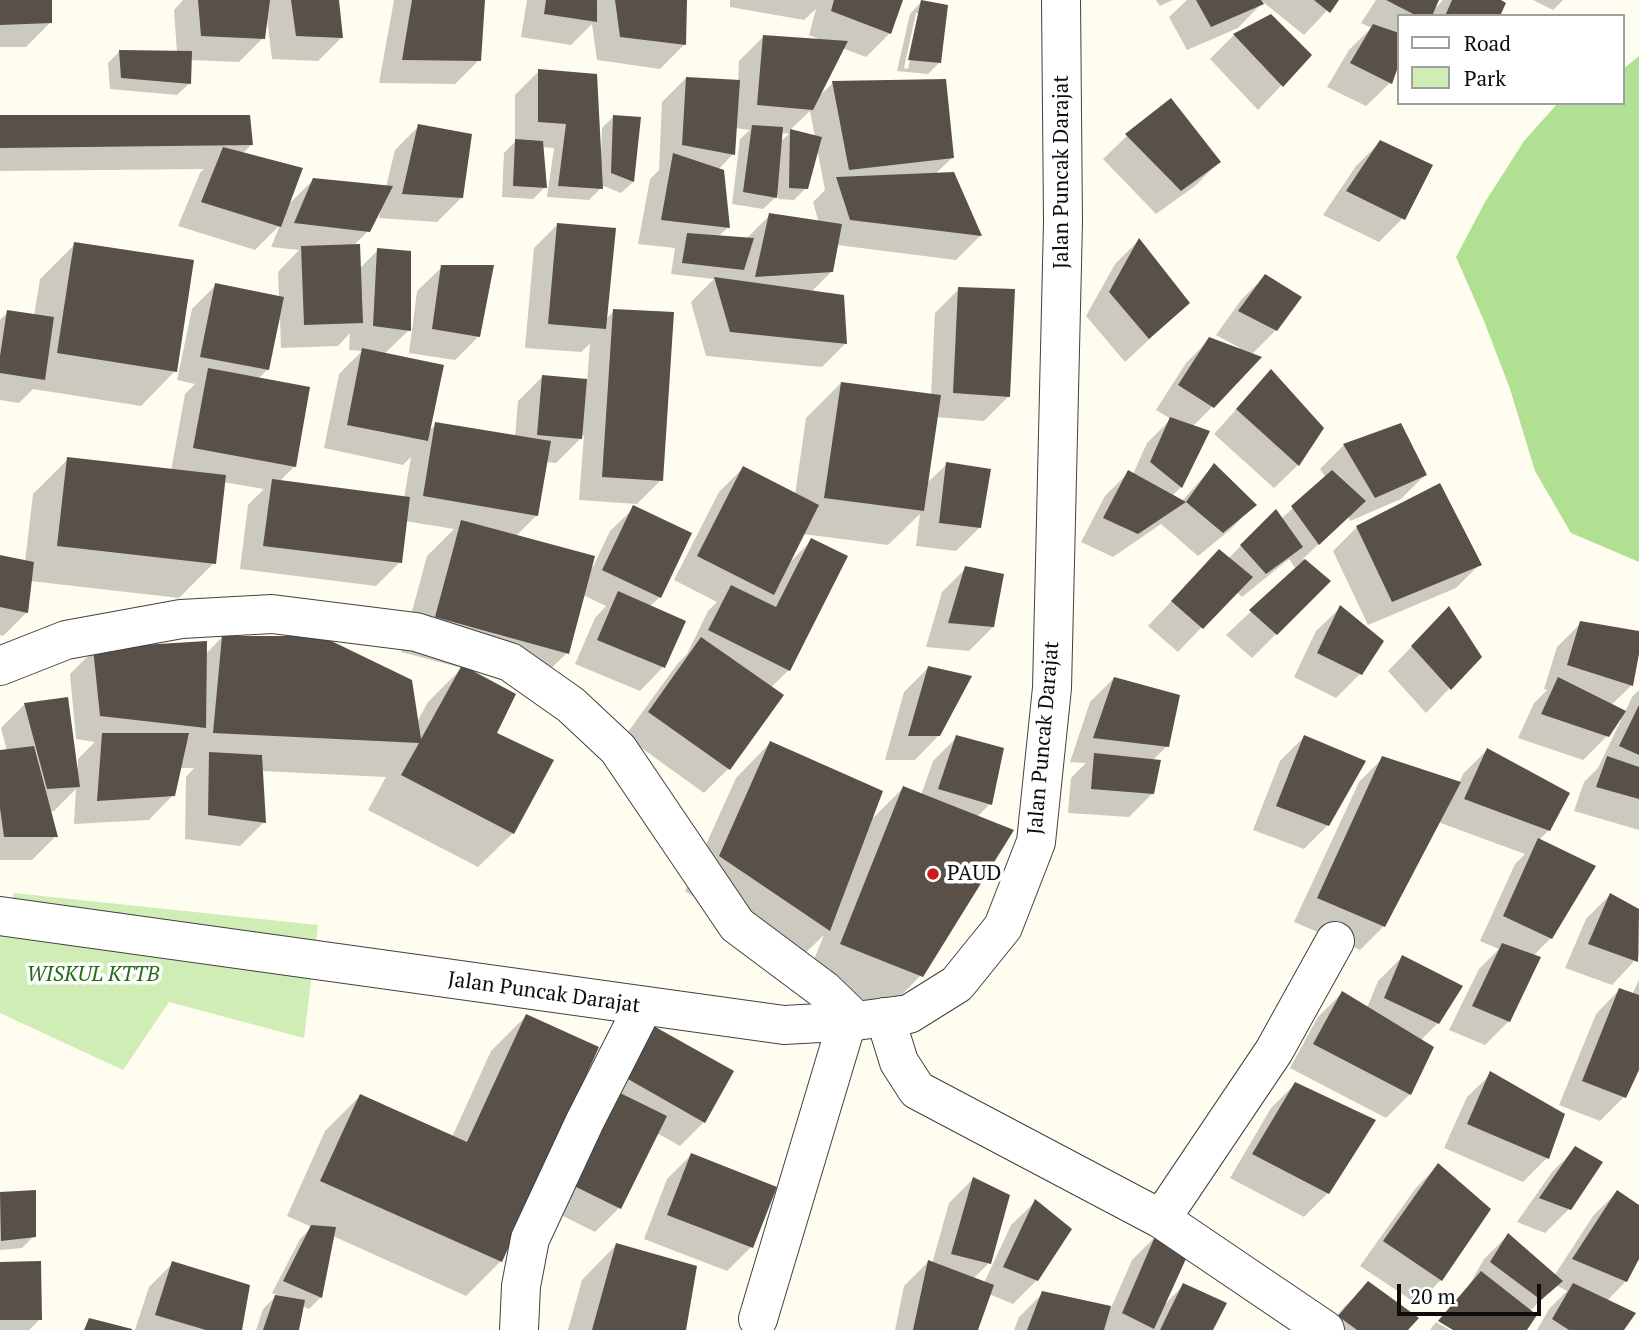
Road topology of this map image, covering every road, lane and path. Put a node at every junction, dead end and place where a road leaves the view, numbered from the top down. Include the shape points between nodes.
1 (1061, 0) edge
2 (0, 666) edge
3 (0, 916) edge
4 (1335, 941) dead end
5 (643, 1007) junction
6 (863, 1020) junction
7 (1161, 1219) junction
8 (758, 1319) dead end
9 (519, 1330) edge
10 (1325, 1330) edge

1 - 6 street, Jalan Puncak Darajat via 1063,222 1052,688 1036,842 1003,927 957,984 909,1014
2 - 6 street via 66,640 181,619 272,614 416,632 510,662 571,705 618,749 737,925
3 - 5 street, Jalan Puncak Darajat
4 - 7 street via 1274,1051
5 - 6 street, Jalan Puncak Darajat via 785,1025
5 - 9 street via 530,1239
6 - 7 street via 917,1090
6 - 8 street
7 - 10 street

